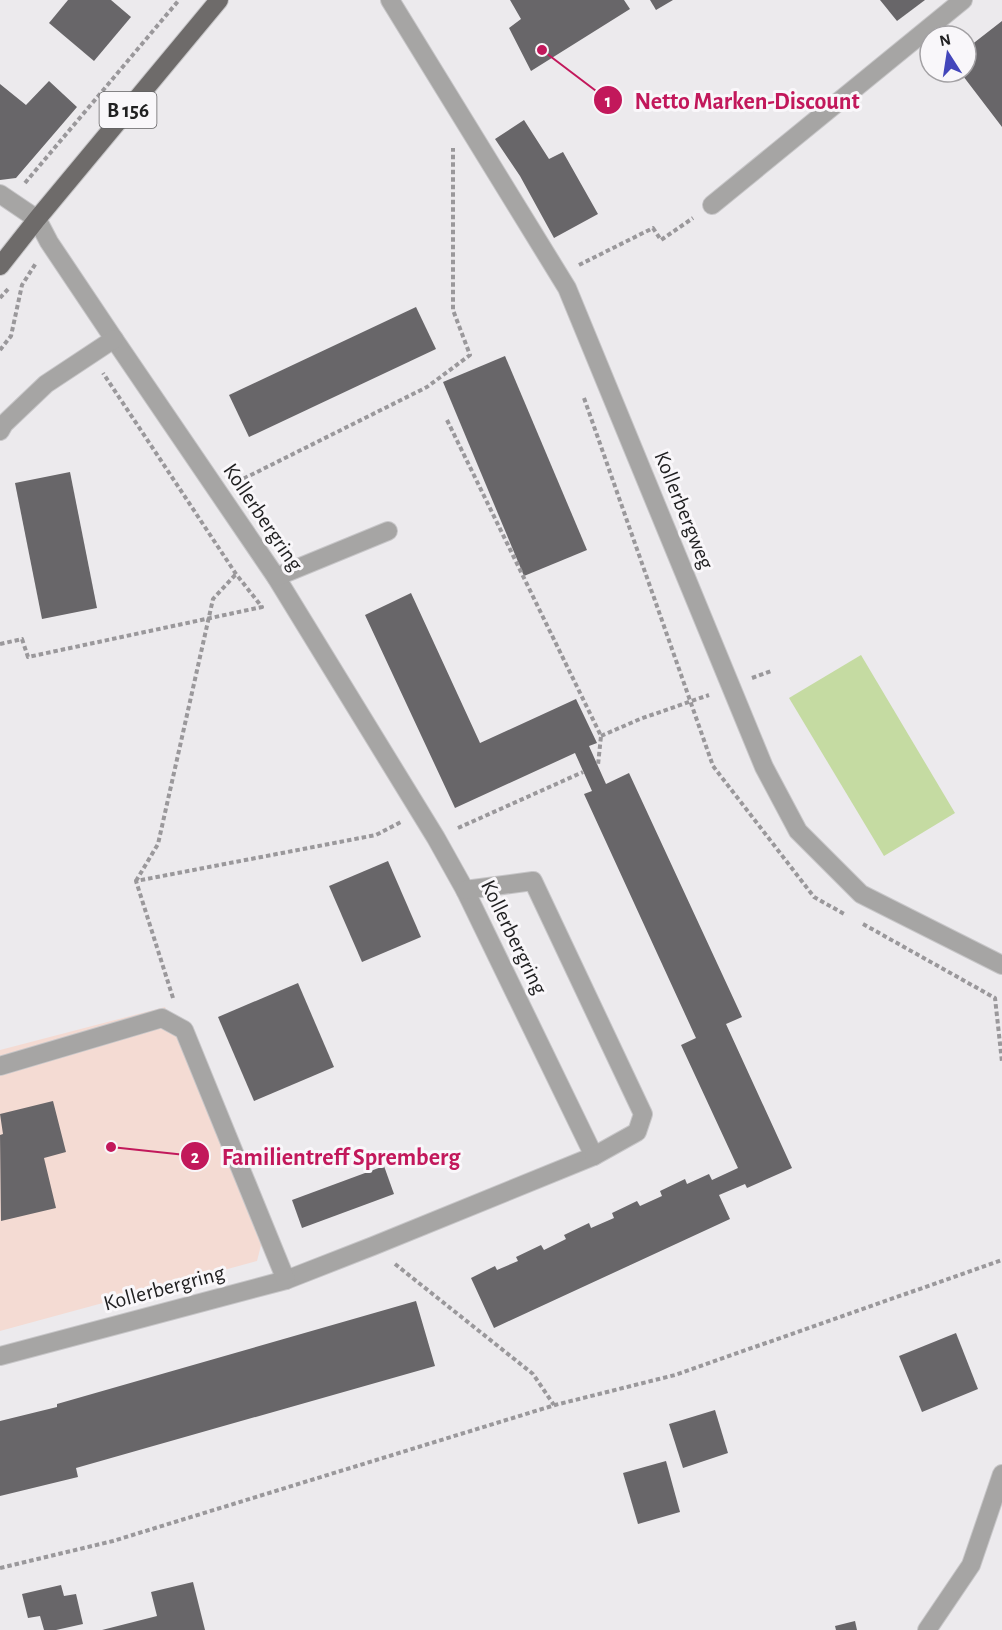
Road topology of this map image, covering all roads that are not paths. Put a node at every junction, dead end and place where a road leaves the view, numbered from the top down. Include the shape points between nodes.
1 (219, 0) edge
2 (390, 0) edge
3 (963, 0) edge
4 (5, 197) edge
5 (712, 205) road end
6 (37, 219) junction
7 (0, 266) edge
8 (114, 339) junction
9 (0, 431) edge
10 (388, 531) dead end
11 (276, 577) junction
12 (465, 890) junction
13 (1002, 965) edge
14 (0, 1066) edge
15 (594, 1155) junction
16 (286, 1280) junction
17 (0, 1356) edge
18 (1002, 1474) edge
19 (927, 1630) edge

1 - 6 main road, B 156
2 - 13 street, Kollerbergweg via 572,299 764,767 798,831 861,894
3 - 5 street
4 - 6 street
6 - 7 main road, B 156
6 - 8 street, Kollerbergring
8 - 9 street via 46,384
8 - 11 street, Kollerbergring
10 - 11 street
11 - 12 street, Kollerbergring
12 - 15 street, Kollerbergring
12 - 15 street via 533,881 643,1114 637,1132
14 - 16 street via 162,1018 184,1030
15 - 16 street, Kollerbergring
16 - 17 street, Kollerbergring
18 - 19 street via 970,1565

